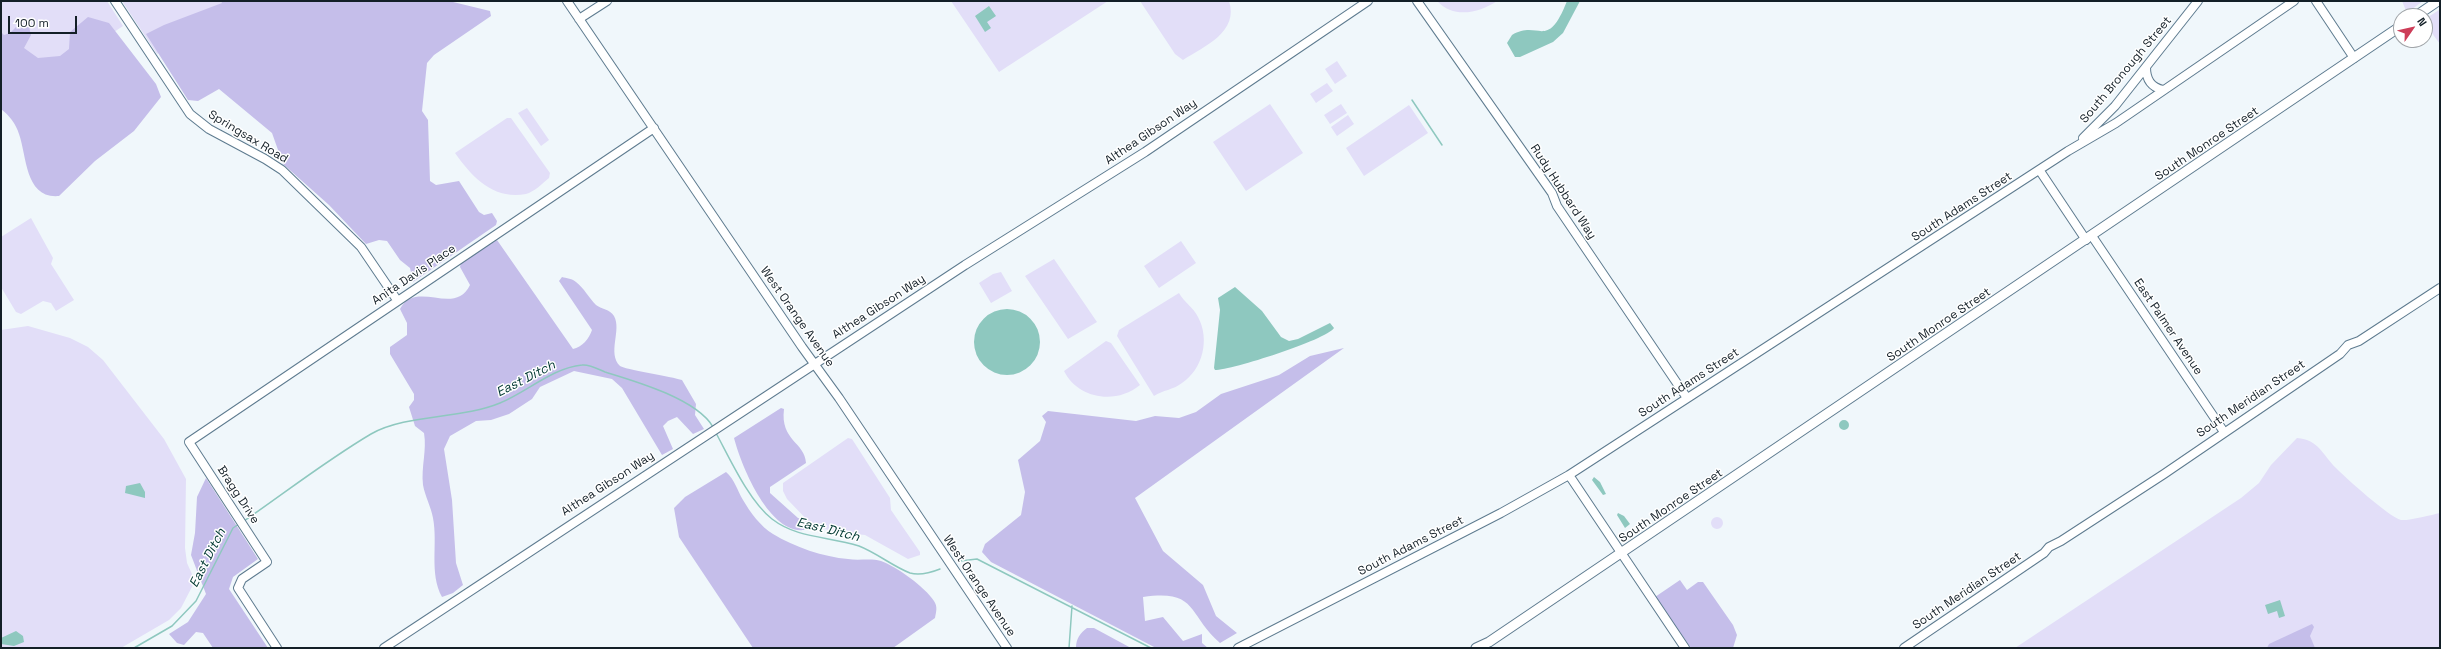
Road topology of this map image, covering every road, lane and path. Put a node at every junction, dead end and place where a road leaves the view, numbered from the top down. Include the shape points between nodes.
1 (115, 1) edge
2 (567, 1) edge
3 (607, 1) edge
4 (1368, 1) edge
5 (1416, 1) edge
6 (2198, 1) edge
7 (2294, 1) edge
8 (2316, 1) edge
9 (2438, 1) edge
10 (2428, 8) edge
11 (580, 19) junction
12 (2393, 31) edge
13 (2354, 58) junction
14 (2146, 67) junction
15 (2164, 90) junction
16 (2115, 106) junction
17 (2136, 108) junction
18 (654, 128) junction
19 (2068, 151) junction
20 (2040, 171) junction
21 (2089, 238) junction
22 (2440, 283) edge
23 (2437, 289) edge
24 (398, 300) junction
25 (814, 363) junction
26 (1688, 398) junction
27 (2224, 432) junction
28 (188, 442) joint
29 (1569, 474) junction
30 (1623, 553) junction
31 (1487, 645) edge
32 (277, 648) edge
33 (384, 648) edge
34 (1007, 648) edge
35 (1238, 648) edge
36 (1476, 648) edge
37 (1685, 648) edge
38 (1904, 648) edge

1 - 24 street, Springsax Road via 190,114 204,126 282,170 361,247
2 - 11 street, West Orange Avenue
3 - 11 street
4 - 25 street, Althea Gibson Way via 1145,152 970,261
5 - 26 street, Rudy Hubbard Way via 1552,193 1557,206
6 - 14 street, South Bronough Street
7 - 15 street, South Adams Street
8 - 13 street
9 - 10 main road
11 - 18 street, West Orange Avenue
12 - 13 main road, South Monroe Street
13 - 21 main road, South Monroe Street
14 - 15 street via 2150,83 2155,88
14 - 16 street, South Bronough Street
15 - 17 street, South Adams Street
16 - 17 street
16 - 19 street, South Bronough Street
17 - 19 street, South Adams Street via 2113,125
18 - 24 street, Anita Davis Place
18 - 25 street, West Orange Avenue
19 - 20 street, South Adams Street
20 - 21 street, East Palmer Avenue
20 - 26 street, South Adams Street
21 - 27 street, East Palmer Avenue
21 - 30 main road, South Monroe Street
22 - 23 street, South Meridian Street
23 - 27 street, South Meridian Street via 2359,341 2348,345 2340,354
24 - 28 street, Anita Davis Place
25 - 33 street, Althea Gibson Way
25 - 34 street, West Orange Avenue
26 - 29 street, South Adams Street
27 - 38 street, South Meridian Street via 2175,465 2168,466 2158,476 2049,547 2044,553
28 - 32 street, Bragg Drive via 267,562 242,579 238,586
29 - 30 street
29 - 35 street, South Adams Street via 1501,513
30 - 31 main road, South Monroe Street
30 - 37 street
31 - 36 main road, South Monroe Street

